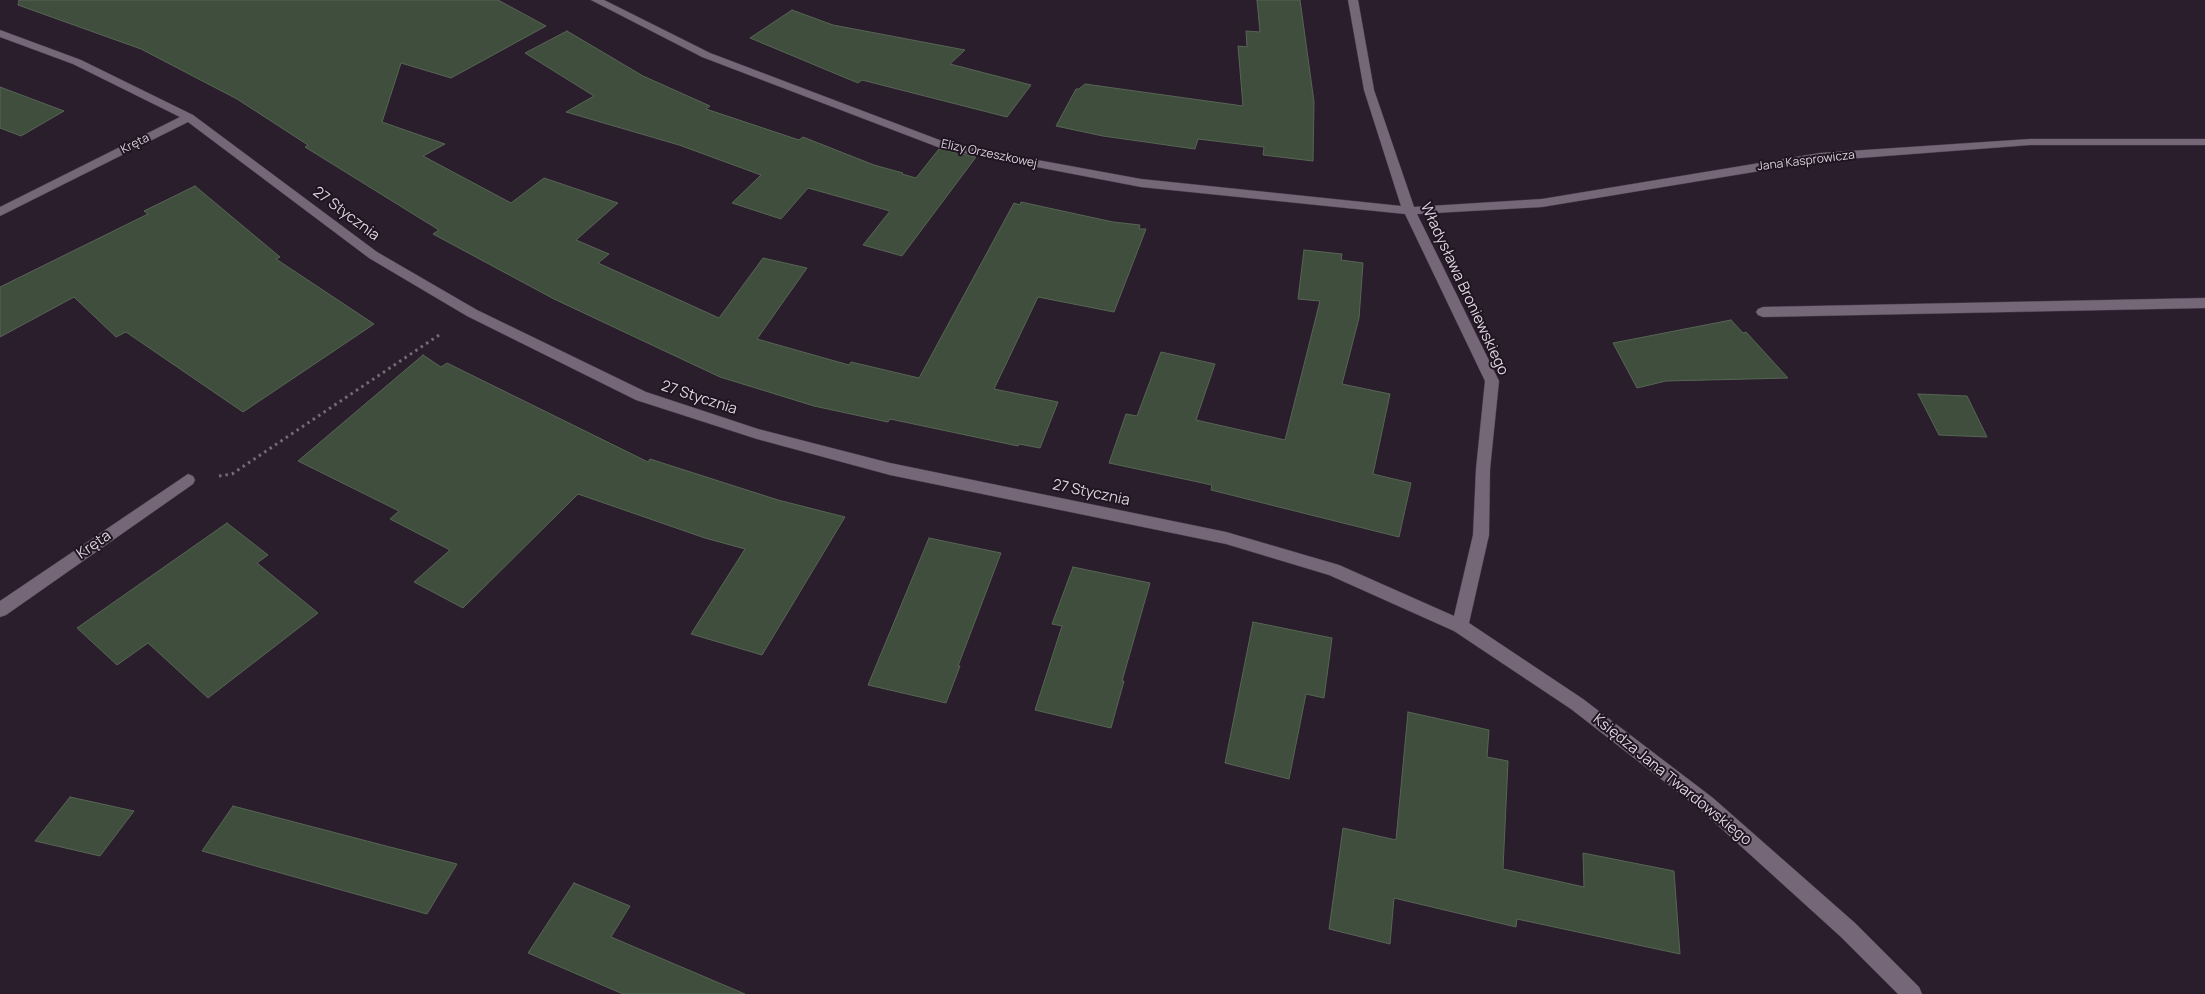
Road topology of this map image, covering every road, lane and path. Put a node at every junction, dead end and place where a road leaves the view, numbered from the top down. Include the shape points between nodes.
1 (596, 0) edge
2 (1353, 0) edge
3 (0, 32) edge
4 (189, 117) junction
5 (2205, 142) edge
6 (1409, 211) junction
7 (0, 212) edge
8 (2205, 303) edge
9 (1763, 312) dead end
10 (472, 313) junction
11 (188, 480) joint
12 (0, 610) edge
13 (1460, 626) junction
14 (1912, 994) edge

1 - 6 street, Elizy Orzeszkowej via 706,55 947,147 1142,183
2 - 6 street, Władysława Broniewskiego via 1369,90
3 - 4 street, 27 Stycznia via 76,62
4 - 7 street, Kręta
4 - 10 street, 27 Stycznia via 373,255
5 - 6 street, Jana Kasprowicza via 2030,142 1820,157 1542,203
6 - 13 street, Władysława Broniewskiego via 1492,381 1483,469 1481,535
8 - 9 street
10 - 11 path via 232,474
10 - 13 street, 27 Stycznia via 641,396 757,434 890,469 1226,538 1332,570
11 - 12 street, Kręta
13 - 14 street, Księdza Jana Twardowskiego via 1577,704 1707,804 1848,930

